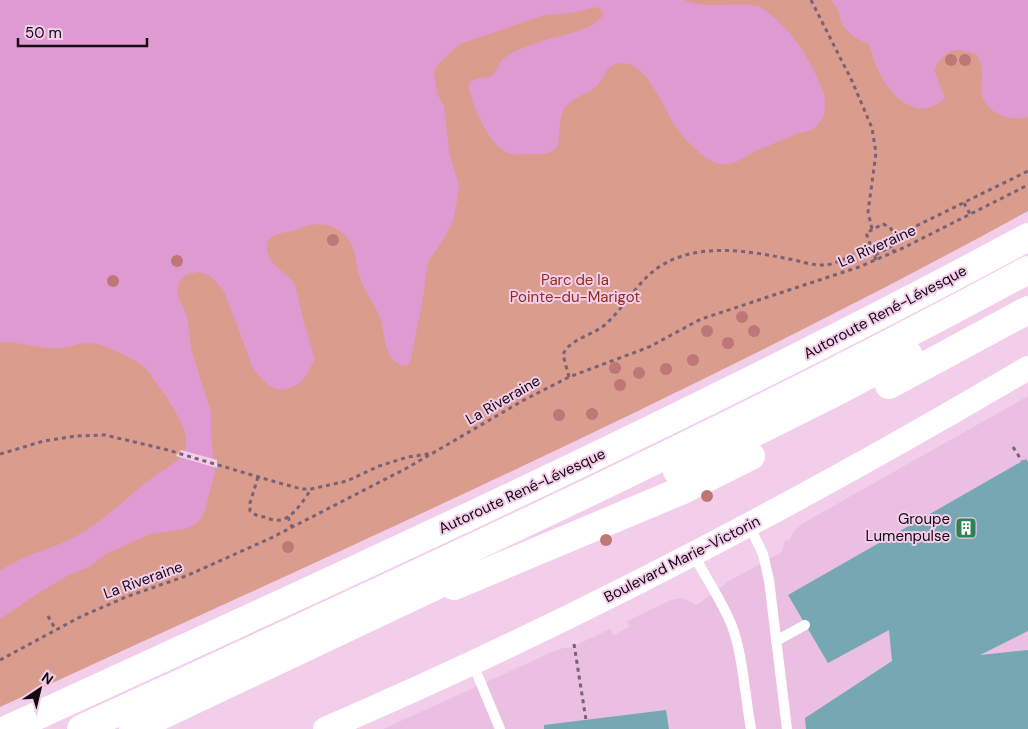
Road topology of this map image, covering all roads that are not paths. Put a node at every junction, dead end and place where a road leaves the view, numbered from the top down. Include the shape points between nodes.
1 (1028, 236) edge
2 (1028, 270) edge
3 (1028, 289) edge
4 (1028, 310) edge
5 (1028, 368) edge
6 (749, 525) junction
7 (693, 554) junction
8 (805, 624) dead end
9 (776, 641) junction
10 (296, 653) junction
11 (472, 662) junction
12 (8, 729) edge
13 (81, 729) edge
14 (133, 729) edge
15 (325, 729) edge
16 (500, 729) edge
17 (750, 729) edge
18 (788, 729) edge

1 - 12 highway, Autoroute René-Lévesque via 705,404
2 - 13 highway, Autoroute René-Lévesque via 922,327 621,477
3 - 10 highway via 883,368 729,445
4 - 10 highway via 683,490
5 - 6 street, Boulevard Marie-Victorin
6 - 7 street, Boulevard Marie-Victorin
6 - 9 lane via 767,571
7 - 11 street, Boulevard Marie-Victorin
7 - 17 lane via 732,627
8 - 9 lane
9 - 18 lane
10 - 14 highway
11 - 15 street, Boulevard Marie-Victorin
11 - 16 lane

